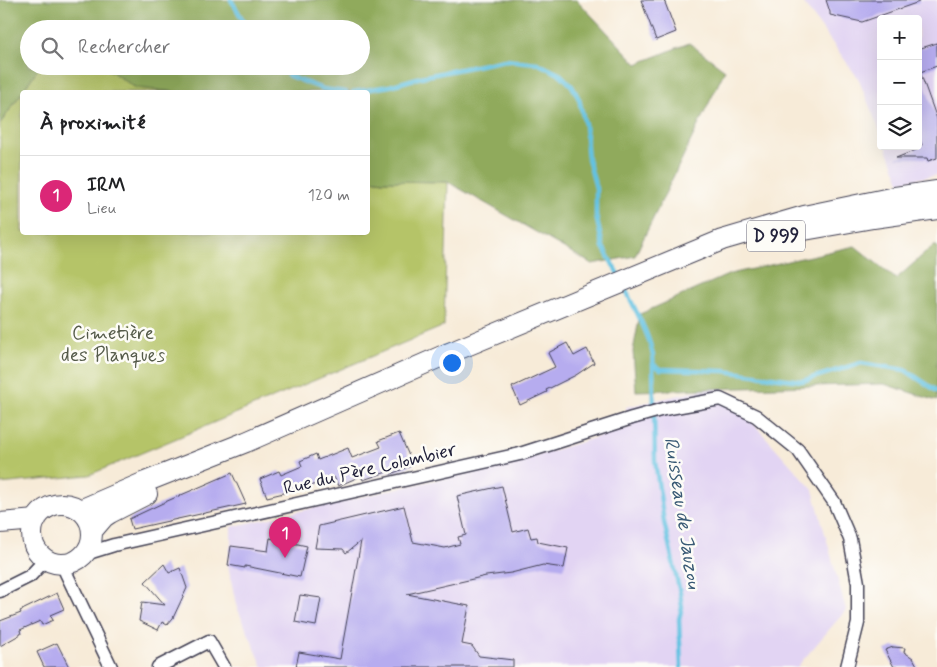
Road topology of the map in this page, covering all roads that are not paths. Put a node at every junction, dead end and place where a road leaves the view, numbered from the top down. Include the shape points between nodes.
1 (937, 191) edge
2 (937, 209) edge
3 (905, 213) junction
4 (937, 216) edge
5 (649, 270) junction
6 (246, 442) junction
7 (80, 510) junction
8 (5, 523) edge
9 (90, 542) junction
10 (44, 546) junction
11 (0, 591) edge
12 (111, 667) edge
13 (158, 667) edge
14 (224, 667) edge
15 (847, 667) edge

1 - 5 main road via 804,216 722,240
2 - 3 main road, D 999
3 - 4 main road, D 999
3 - 5 main road, D 999 via 796,231
5 - 6 main road
6 - 7 main road
6 - 9 main road via 110,513 104,517
7 - 9 main road via 90,523
7 - 10 main road via 60,504 42,512
8 - 10 main road
9 - 10 main road via 79,559 72,562
9 - 15 street, Rue du Père Colombier via 114,546 520,454 632,418 720,399 756,416 798,450 834,502 850,539 858,583 858,623
10 - 11 street via 30,576
10 - 12 street via 66,573
13 - 14 street via 209,641

